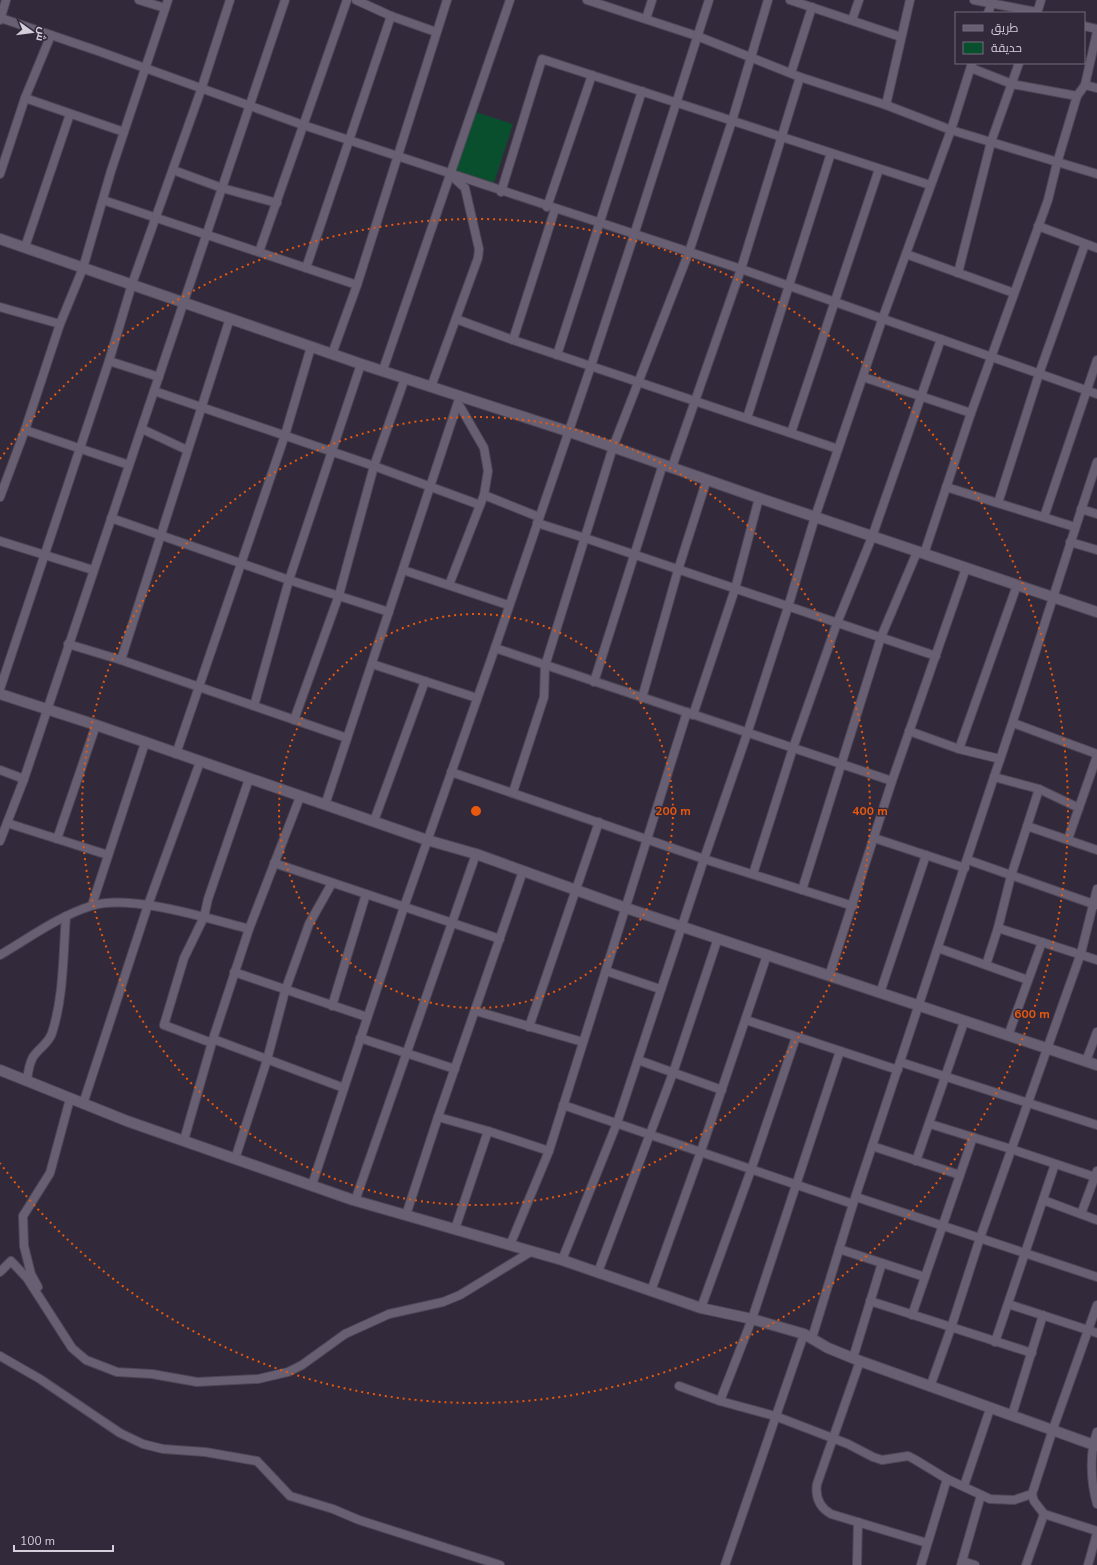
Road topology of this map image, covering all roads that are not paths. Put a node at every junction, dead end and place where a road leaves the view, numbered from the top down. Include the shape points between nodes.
1 (6, 0) edge
2 (139, 0) edge
3 (168, 0) edge
4 (230, 0) edge
5 (285, 0) edge
6 (347, 0) edge
7 (356, 0) edge
8 (447, 0) edge
9 (510, 0) edge
10 (587, 0) edge
11 (652, 0) edge
12 (709, 0) edge
13 (768, 0) edge
14 (790, 0) edge
15 (859, 0) edge
16 (910, 0) edge
17 (974, 0) edge
18 (1041, 0) edge
19 (992, 2) edge
20 (606, 3) edge
21 (812, 7) junction
22 (165, 8) junction
23 (988, 12) edge
24 (1037, 12) edge
25 (391, 16) junction
26 (0, 19) edge
27 (646, 20) junction
28 (852, 20) junction
29 (1085, 26) edge
30 (1097, 29) edge
31 (436, 32) junction
32 (1097, 32) edge
33 (51, 35) junction
34 (697, 36) junction
35 (901, 37) junction
36 (752, 57) junction
37 (1019, 64) edge
38 (971, 66) edge
39 (145, 68) junction
40 (791, 74) junction
41 (592, 75) junction
42 (800, 77) junction
43 (1012, 84) junction
44 (1085, 85) junction
45 (1097, 88) edge
46 (201, 90) junction
47 (642, 91) junction
48 (1077, 96) junction
49 (25, 98) junction
50 (676, 102) junction
51 (886, 105) junction
52 (251, 107) junction
53 (70, 114) junction
54 (732, 121) junction
55 (303, 126) junction
56 (951, 130) junction
57 (124, 132) junction
58 (782, 138) junction
59 (349, 141) junction
60 (991, 142) junction
61 (831, 153) junction
62 (396, 156) junction
63 (1056, 163) junction
64 (879, 169) junction
65 (173, 170) junction
66 (0, 174) edge
67 (1097, 174) edge
68 (450, 175) junction
69 (930, 185) junction
70 (222, 188) junction
71 (501, 192) junction
72 (103, 200) junction
73 (277, 203) junction
74 (551, 208) junction
75 (157, 218) junction
76 (601, 224) junction
77 (1038, 226) junction
78 (206, 234) junction
79 (634, 236) junction
80 (0, 239) edge
81 (1085, 244) junction
82 (25, 247) junction
83 (1097, 248) edge
84 (259, 252) junction
85 (689, 252) junction
86 (906, 254) junction
87 (83, 268) junction
88 (306, 268) junction
89 (741, 269) junction
90 (958, 273) junction
91 (132, 284) junction
92 (357, 285) junction
93 (790, 286) junction
94 (1014, 293) junction
95 (183, 301) junction
96 (836, 301) junction
97 (0, 307) edge
98 (230, 318) junction
99 (883, 318) junction
100 (456, 319) junction
101 (60, 324) junction
102 (941, 339) junction
103 (513, 340) junction
104 (311, 347) junction
105 (332, 354) junction
106 (557, 355) junction
107 (991, 358) junction
108 (1097, 360) edge
109 (109, 361) junction
110 (361, 364) junction
111 (591, 366) junction
112 (383, 370) junction
113 (1038, 374) junction
114 (159, 377) junction
115 (863, 377) junction
116 (405, 378) junction
117 (640, 382) junction
118 (431, 387) junction
119 (1087, 390) junction
120 (154, 391) junction
121 (1097, 394) edge
122 (921, 396) junction
123 (459, 400) junction
124 (694, 400) junction
125 (202, 408) junction
126 (971, 413) junction
127 (747, 418) junction
128 (142, 429) junction
129 (25, 430) junction
130 (567, 431) junction
131 (791, 433) junction
132 (285, 435) junction
133 (613, 447) junction
134 (80, 448) junction
135 (838, 449) junction
136 (187, 450) junction
137 (331, 452) junction
138 (1097, 462) edge
139 (129, 465) junction
140 (374, 466) junction
141 (668, 466) junction
142 (707, 480) junction
143 (430, 486) junction
144 (946, 487) junction
145 (484, 495) junction
146 (0, 497) edge
147 (759, 498) junction
148 (998, 503) junction
149 (480, 505) junction
150 (1081, 509) junction
151 (1097, 514) edge
152 (815, 517) junction
153 (1044, 517) junction
154 (111, 518) junction
155 (538, 520) junction
156 (1075, 527) junction
157 (161, 534) junction
158 (872, 537) junction
159 (585, 538) junction
160 (0, 541) edge
161 (1070, 542) junction
162 (1097, 550) edge
163 (921, 553) junction
164 (633, 554) junction
165 (45, 555) junction
166 (242, 563) junction
167 (966, 568) junction
168 (94, 570) junction
169 (403, 570) junction
170 (678, 570) junction
171 (289, 580) junction
172 (449, 585) junction
173 (1017, 585) junction
174 (735, 589) junction
175 (339, 595) junction
176 (1052, 597) junction
177 (508, 605) junction
178 (788, 607) junction
179 (389, 612) junction
180 (1097, 612) edge
181 (837, 623) junction
182 (881, 637) junction
183 (68, 644) junction
184 (494, 648) junction
185 (936, 656) junction
186 (120, 660) junction
187 (372, 664) junction
188 (545, 666) junction
189 (425, 681) junction
190 (594, 682) junction
191 (199, 687) junction
192 (0, 689) edge
193 (0, 694) edge
194 (477, 698) junction
195 (642, 698) junction
196 (254, 706) junction
197 (46, 710) junction
198 (690, 713) junction
199 (294, 720) junction
200 (1014, 723) junction
201 (96, 725) junction
202 (910, 731) junction
203 (747, 734) junction
204 (347, 738) junction
205 (145, 743) junction
206 (793, 748) junction
207 (959, 748) junction
208 (176, 754) junction
209 (1097, 755) edge
210 (1000, 759) junction
211 (200, 762) junction
212 (840, 764) junction
213 (0, 770) edge
214 (450, 772) junction
215 (994, 777) junction
216 (24, 779) junction
217 (249, 779) junction
218 (892, 781) junction
219 (1039, 789) junction
220 (513, 792) junction
221 (300, 797) junction
222 (325, 805) junction
223 (1079, 808) junction
224 (374, 821) junction
225 (599, 822) junction
226 (7, 823) junction
227 (1027, 826) junction
228 (874, 838) junction
229 (57, 839) junction
230 (646, 839) junction
231 (1068, 839) junction
232 (428, 840) junction
233 (0, 841) edge
234 (1097, 850) edge
235 (476, 854) junction
236 (108, 855) junction
237 (926, 855) junction
238 (704, 859) junction
239 (274, 863) junction
240 (967, 864) junction
241 (523, 872) junction
242 (753, 874) junction
243 (1011, 876) junction
244 (332, 883) junction
245 (1097, 889) edge
246 (576, 890) junction
247 (802, 890) junction
248 (366, 894) junction
249 (1095, 904) edge
250 (92, 905) junction
251 (148, 905) junction
252 (853, 906) junction
253 (404, 907) junction
254 (626, 908) junction
255 (66, 916) junction
256 (204, 917) junction
257 (450, 924) junction
258 (681, 926) junction
259 (998, 928) junction
260 (249, 929) junction
261 (718, 938) junction
262 (500, 939) junction
263 (1042, 942) junction
264 (938, 948) junction
265 (1081, 953) junction
266 (0, 954) edge
267 (767, 955) junction
268 (1097, 960) edge
269 (986, 965) junction
270 (234, 972) junction
271 (606, 972) junction
272 (829, 976) junction
273 (1028, 980) junction
274 (660, 989) junction
275 (285, 991) junction
276 (880, 992) junction
277 (332, 1006) junction
278 (918, 1006) junction
279 (476, 1011) junction
280 (367, 1017) junction
281 (746, 1020) junction
282 (964, 1022) junction
283 (529, 1026) junction
284 (1097, 1032) edge
285 (1008, 1036) junction
286 (796, 1037) junction
287 (360, 1038) junction
288 (213, 1041) junction
289 (583, 1042) junction
290 (1047, 1048) junction
291 (840, 1051) junction
292 (405, 1053) junction
293 (267, 1060) junction
294 (638, 1060) junction
295 (1086, 1061) junction
296 (1097, 1065) edge
297 (899, 1066) junction
298 (455, 1069) junction
299 (0, 1070) edge
300 (673, 1073) junction
301 (946, 1077) junction
302 (27, 1080) junction
303 (344, 1088) junction
304 (722, 1090) junction
305 (70, 1099) junction
306 (1028, 1103) junction
307 (83, 1104) junction
308 (564, 1105) junction
309 (438, 1117) junction
310 (617, 1123) junction
311 (930, 1124) junction
312 (1097, 1125) edge
313 (488, 1131) junction
314 (650, 1135) junction
315 (973, 1137) junction
316 (184, 1140) junction
317 (872, 1146) junction
318 (1012, 1149) junction
319 (549, 1151) junction
320 (701, 1151) junction
321 (236, 1159) junction
322 (916, 1161) junction
323 (1055, 1164) junction
324 (751, 1170) junction
325 (1096, 1174) edge
326 (960, 1175) junction
327 (312, 1185) junction
328 (796, 1186) junction
329 (855, 1200) junction
330 (1043, 1200) junction
331 (355, 1201) junction
332 (1081, 1214) junction
333 (406, 1215) junction
334 (1097, 1220) edge
335 (942, 1225) junction
336 (455, 1229) junction
337 (980, 1238) junction
338 (510, 1245) junction
339 (839, 1249) junction
340 (532, 1251) junction
341 (1024, 1253) junction
342 (562, 1260) junction
343 (882, 1263) junction
344 (0, 1272) edge
345 (598, 1272) junction
346 (925, 1277) junction
347 (1097, 1277) edge
348 (650, 1291) junction
349 (870, 1301) junction
350 (1008, 1304) junction
351 (1097, 1305) edge
352 (701, 1308) junction
353 (912, 1315) junction
354 (1043, 1315) junction
355 (52, 1318) junction
356 (752, 1319) junction
357 (951, 1328) junction
358 (1088, 1330) junction
359 (1097, 1333) edge
360 (808, 1336) junction
361 (995, 1342) junction
362 (1032, 1353) junction
363 (0, 1356) edge
364 (856, 1360) junction
365 (679, 1386) dead end
366 (930, 1387) junction
367 (720, 1401) junction
368 (990, 1409) junction
369 (775, 1416) junction
370 (1012, 1416) junction
371 (1053, 1429) junction
372 (1097, 1432) edge
373 (833, 1438) junction
374 (1095, 1445) edge
375 (947, 1479) junction
376 (964, 1486) junction
377 (1032, 1494) junction
378 (981, 1495) junction
379 (1097, 1504) edge
380 (1044, 1514) junction
381 (858, 1522) junction
382 (1097, 1532) edge
383 (927, 1543) junction
384 (962, 1563) edge
385 (500, 1565) edge
386 (725, 1565) edge
387 (857, 1565) edge
388 (921, 1565) edge
389 (975, 1565) edge
390 (1026, 1565) edge
391 (1088, 1565) edge

1 - 26 street
2 - 22 street
3 - 22 street
4 - 46 street
5 - 52 street
6 - 55 street
7 - 25 street
8 - 31 street
9 - 68 street
10 - 20 street
11 - 27 street
12 - 34 street
13 - 36 street
14 - 21 street
15 - 28 street
16 - 35 street
17 - 19 street
18 - 24 street
19 - 23 street
19 - 24 street
20 - 27 street
21 - 28 street
21 - 40 street
22 - 39 street
25 - 31 street
25 - 59 street
26 - 33 street
27 - 34 street
28 - 35 street
29 - 30 street
31 - 62 street
32 - 44 street
33 - 39 street
33 - 49 street
34 - 36 street
34 - 50 street
35 - 51 street
36 - 40 street
36 - 54 street
37 - 43 street
38 - 43 street
38 - 56 street
39 - 46 street
39 - 57 street
40 - 42 street
41 - 47 street
41 - 71 street via 542,59
41 - 74 street
42 - 51 street
42 - 58 street
43 - 48 street
43 - 60 street
44 - 45 street
44 - 48 street
46 - 52 street
46 - 65 street
47 - 50 street
47 - 76 street
48 - 63 street
49 - 53 street
49 - 66 street
50 - 54 street
50 - 79 street
51 - 56 street
52 - 55 street
52 - 70 street
53 - 57 street
53 - 82 street
54 - 58 street
54 - 85 street
55 - 59 street
55 - 73 street
56 - 60 street
56 - 69 street
57 - 72 street
58 - 61 street
58 - 89 street
59 - 62 street
59 - 88 street
60 - 63 street
60 - 90 street
61 - 64 street
61 - 93 street
62 - 68 street
62 - 92 street
63 - 67 street
63 - 77 street via 1048,200
64 - 69 street
64 - 96 street
65 - 70 street
65 - 75 street
68 - 71 street
68 - 100 street via 465,188 479,249
68 - 112 street
69 - 86 street
70 - 73 street
70 - 78 street
71 - 74 street
72 - 75 street
72 - 87 street
73 - 84 street
74 - 76 street
74 - 103 street
75 - 78 street
75 - 91 street
76 - 79 street
76 - 106 street
77 - 81 street
77 - 94 street
78 - 84 street
78 - 95 street
79 - 85 street
79 - 111 street
80 - 82 street
81 - 83 street
81 - 113 street
82 - 87 street
84 - 88 street
85 - 89 street
85 - 117 street
86 - 90 street
86 - 99 street
87 - 91 street
87 - 101 street
88 - 92 street
89 - 93 street
89 - 124 street
90 - 94 street
91 - 95 street
91 - 109 street
92 - 105 street
93 - 96 street
93 - 127 street
94 - 107 street
95 - 98 street
95 - 114 street
96 - 99 street
96 - 131 street
97 - 101 street
98 - 104 street
98 - 125 street
99 - 102 street
99 - 115 street
100 - 103 street
100 - 118 street
101 - 129 street
102 - 107 street
102 - 122 street
103 - 106 street
104 - 105 street
104 - 132 street
105 - 110 street
106 - 111 street
107 - 113 street
107 - 126 street
108 - 119 street
109 - 114 street
109 - 134 street
110 - 112 street
110 - 137 street
111 - 117 street
111 - 130 street
112 - 116 street
113 - 119 street
113 - 148 street
114 - 120 street
115 - 122 street
115 - 135 street
116 - 118 street
116 - 140 street
117 - 124 street
117 - 133 street
118 - 123 street
119 - 121 street
119 - 153 street
120 - 125 street
120 - 128 street
122 - 126 street
122 - 158 street
123 - 130 street
123 - 143 street
123 - 145 street via 484,448 488,471
124 - 127 street
124 - 141 street
125 - 132 street
125 - 136 street
126 - 144 street
127 - 131 street
128 - 136 street
128 - 139 street
129 - 134 street
129 - 146 street
130 - 133 street
130 - 155 street
131 - 135 street
132 - 137 street
132 - 166 street
133 - 141 street
133 - 159 street
134 - 139 street
134 - 165 street
135 - 152 street
136 - 157 street
137 - 140 street
137 - 171 street
138 - 150 street
139 - 154 street
140 - 143 street
140 - 175 street
141 - 142 street
141 - 164 street
142 - 147 street
142 - 170 street
143 - 149 street
143 - 169 street
144 - 148 street
144 - 163 street
145 - 149 street
145 - 155 street
147 - 152 street
147 - 174 street
148 - 153 street
149 - 172 street
150 - 151 street
150 - 156 street
152 - 158 street
152 - 178 street
153 - 156 street
154 - 157 street
154 - 168 street
155 - 159 street
155 - 177 street
156 - 161 street
157 - 166 street
157 - 186 street
158 - 163 street
158 - 181 street
159 - 164 street
159 - 188 street
160 - 165 street
161 - 162 street
161 - 176 street
163 - 167 street
163 - 182 street
164 - 170 street
164 - 190 street
165 - 168 street
165 - 192 street
166 - 171 street
166 - 191 street
167 - 173 street
167 - 185 street
168 - 183 street
169 - 172 street
169 - 179 street
170 - 174 street
170 - 195 street
171 - 175 street
171 - 196 street
172 - 177 street
173 - 176 street
173 - 207 street
174 - 178 street
174 - 198 street
175 - 179 street
175 - 199 street
176 - 180 street
176 - 200 street
177 - 184 street
178 - 181 street
178 - 203 street
179 - 187 street
181 - 182 street
181 - 206 street
182 - 185 street
182 - 212 street
183 - 186 street
183 - 197 street
184 - 188 street
184 - 194 street
185 - 202 street
186 - 191 street
187 - 189 street
187 - 204 street
188 - 190 street
188 - 220 street via 544,697
189 - 194 street
189 - 224 street
190 - 195 street
191 - 196 street
191 - 208 street
193 - 197 street
194 - 214 street
195 - 198 street
196 - 199 street
197 - 201 street
197 - 216 street
198 - 203 street
198 - 230 street
199 - 204 street
200 - 209 street
200 - 210 street
201 - 205 street
201 - 229 street
202 - 207 street
202 - 218 street
203 - 206 street
203 - 238 street
204 - 222 street
205 - 208 street
205 - 236 street
206 - 212 street
206 - 242 street
207 - 210 street
208 - 211 street
209 - 223 street
210 - 215 street
211 - 217 street
211 - 251 street
212 - 218 street
212 - 247 street
213 - 216 street
214 - 220 street
214 - 232 street
215 - 219 street
215 - 240 street
216 - 226 street
217 - 221 street
217 - 256 street
218 - 228 street
219 - 223 street
219 - 227 street
220 - 225 street
221 - 222 street
221 - 239 street
222 - 224 street
223 - 231 street
224 - 232 street
225 - 230 street
225 - 246 street
226 - 229 street
226 - 233 street
227 - 231 street
227 - 243 street
228 - 237 street
228 - 252 street
229 - 236 street
230 - 238 street
230 - 254 street
231 - 234 street
232 - 235 street
232 - 253 street
235 - 241 street
235 - 257 street
236 - 250 street
237 - 240 street
237 - 276 street
238 - 242 street
238 - 258 street
239 - 244 street
239 - 260 street
240 - 243 street
240 - 264 street
241 - 246 street
241 - 262 street
242 - 247 street
243 - 249 street
243 - 259 street
244 - 248 street
244 - 275 street via 309,924
245 - 249 street
246 - 254 street
246 - 283 street
247 - 252 street
248 - 253 street
248 - 277 street
249 - 265 street
250 - 251 street
250 - 255 street
251 - 256 street
251 - 307 street
252 - 272 street
253 - 257 street
253 - 280 street
254 - 258 street
254 - 271 street
255 - 266 street
255 - 302 street via 60,989 52,1034 31,1062
256 - 260 street
256 - 288 street via 184,958 164,1025
257 - 262 street
257 - 292 street
258 - 261 street
258 - 274 street
259 - 263 street
259 - 269 street
260 - 270 street
261 - 267 street
261 - 300 street
262 - 279 street
263 - 265 street
263 - 273 street
264 - 269 street
264 - 278 street
265 - 268 street
265 - 290 street
267 - 272 street
267 - 281 street
269 - 273 street
270 - 275 street
270 - 288 street
271 - 274 street
271 - 289 street
272 - 276 street
273 - 285 street
274 - 294 street
275 - 277 street
275 - 293 street
276 - 278 street
277 - 280 street
278 - 282 street
278 - 297 street
279 - 283 street
279 - 298 street
280 - 287 street
281 - 286 street
281 - 304 street
282 - 285 street
282 - 301 street
283 - 289 street
284 - 295 street
285 - 290 street
286 - 291 street
286 - 324 street
287 - 292 street
287 - 303 street
288 - 293 street
288 - 316 street
289 - 308 street
290 - 295 street
290 - 306 street
291 - 297 street
291 - 328 street
292 - 298 street
292 - 331 street
293 - 303 street
293 - 321 street
294 - 300 street
294 - 310 street
295 - 296 street
297 - 301 street
297 - 317 street
298 - 309 street
299 - 302 street
300 - 304 street
300 - 314 street
301 - 306 street
301 - 311 street
302 - 305 street
303 - 327 street
304 - 320 street
305 - 307 street
305 - 355 street via 50,1173 23,1216 24,1246 31,1274
306 - 312 street
306 - 318 street
307 - 316 street
308 - 310 street
308 - 319 street
309 - 313 street
309 - 333 street
310 - 314 street
310 - 342 street
311 - 315 street
311 - 322 street
313 - 319 street
313 - 336 street
314 - 320 street
314 - 345 street
315 - 318 street
315 - 326 street
316 - 321 street
317 - 322 street
317 - 329 street
318 - 323 street
318 - 337 street
319 - 338 street
320 - 324 street
320 - 348 street
321 - 327 street
322 - 326 street
323 - 325 street
323 - 330 street
324 - 328 street
324 - 352 street
325 - 332 street
326 - 335 street
327 - 331 street
328 - 329 street
328 - 356 street
329 - 335 street
329 - 339 street
330 - 332 street
330 - 341 street
331 - 333 street
332 - 334 street
333 - 336 street
335 - 337 street
335 - 346 street
336 - 338 street
337 - 341 street
337 - 357 street
338 - 340 street
339 - 343 street
339 - 360 street
340 - 342 street
340 - 355 street via 444,1302 389,1314 345,1334 288,1372 258,1379 198,1382 110,1370 86,1360 72,1348
341 - 347 street
341 - 350 street
342 - 345 street
343 - 346 street
343 - 349 street
344 - 355 street via 11,1261 27,1278
345 - 348 street
346 - 353 street
348 - 352 street
349 - 353 street
349 - 364 street
350 - 354 street
350 - 361 street
351 - 358 street
352 - 356 street
353 - 357 street
354 - 358 street
354 - 362 street
356 - 360 street
356 - 367 street
357 - 361 street
357 - 366 street
358 - 359 street
358 - 371 street
360 - 364 street
360 - 369 street
361 - 362 street
362 - 370 street
363 - 385 street via 120,1433 143,1444 256,1461 290,1496
364 - 366 street
364 - 373 street
365 - 367 street
366 - 368 street
367 - 369 street
368 - 370 street
368 - 376 street
369 - 373 street
369 - 386 street
370 - 371 street
371 - 374 street
371 - 377 street
372 - 374 street
373 - 375 street via 873,1458 882,1460 908,1456
373 - 381 street via 817,1484 817,1499 822,1508 831,1514
374 - 379 street via 1094,1488
375 - 376 street
375 - 383 street
376 - 378 street
377 - 378 street via 1014,1500 990,1499
377 - 380 street
378 - 384 street
380 - 382 street
380 - 390 street
381 - 383 street
381 - 387 street
382 - 391 street
383 - 388 street
384 - 389 street

